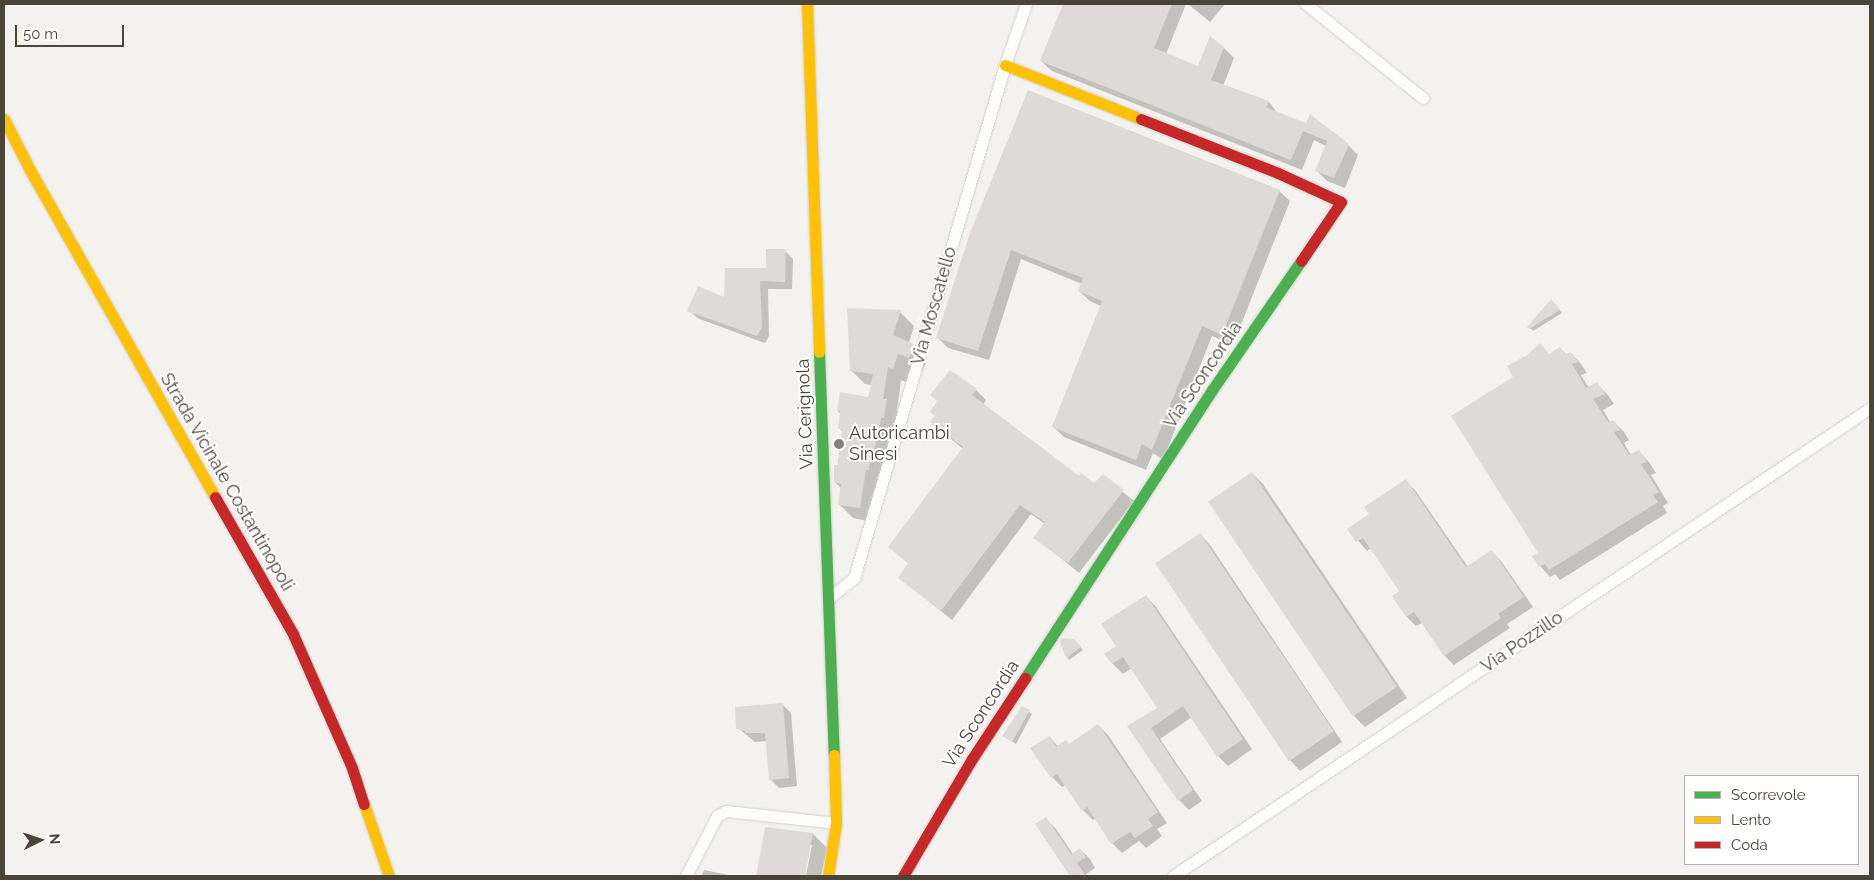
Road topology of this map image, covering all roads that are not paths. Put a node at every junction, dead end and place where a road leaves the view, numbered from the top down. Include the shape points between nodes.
1 (807, 4) edge
2 (1026, 4) edge
3 (1306, 4) edge
4 (1005, 65) junction
5 (1423, 98) dead end
6 (4, 119) edge
7 (1870, 408) edge
8 (829, 598) junction
9 (836, 823) junction
10 (389, 876) edge
11 (686, 876) edge
12 (828, 876) edge
13 (903, 876) edge
14 (1173, 876) edge

1 - 8 street, Via Cerignola
2 - 4 street, Via Moscatello
3 - 5 street
4 - 8 street, Via Moscatello via 854,578
4 - 13 street, Via Sconcordia via 1278,173 1341,202 1212,390 972,758
6 - 10 street, Strada Vicinale Costantinopoli via 293,634 352,768
7 - 14 street, Via Pozzillo
8 - 9 street, Via Cerignola
9 - 11 street via 726,811 717,816
9 - 12 street, Via Cerignola

